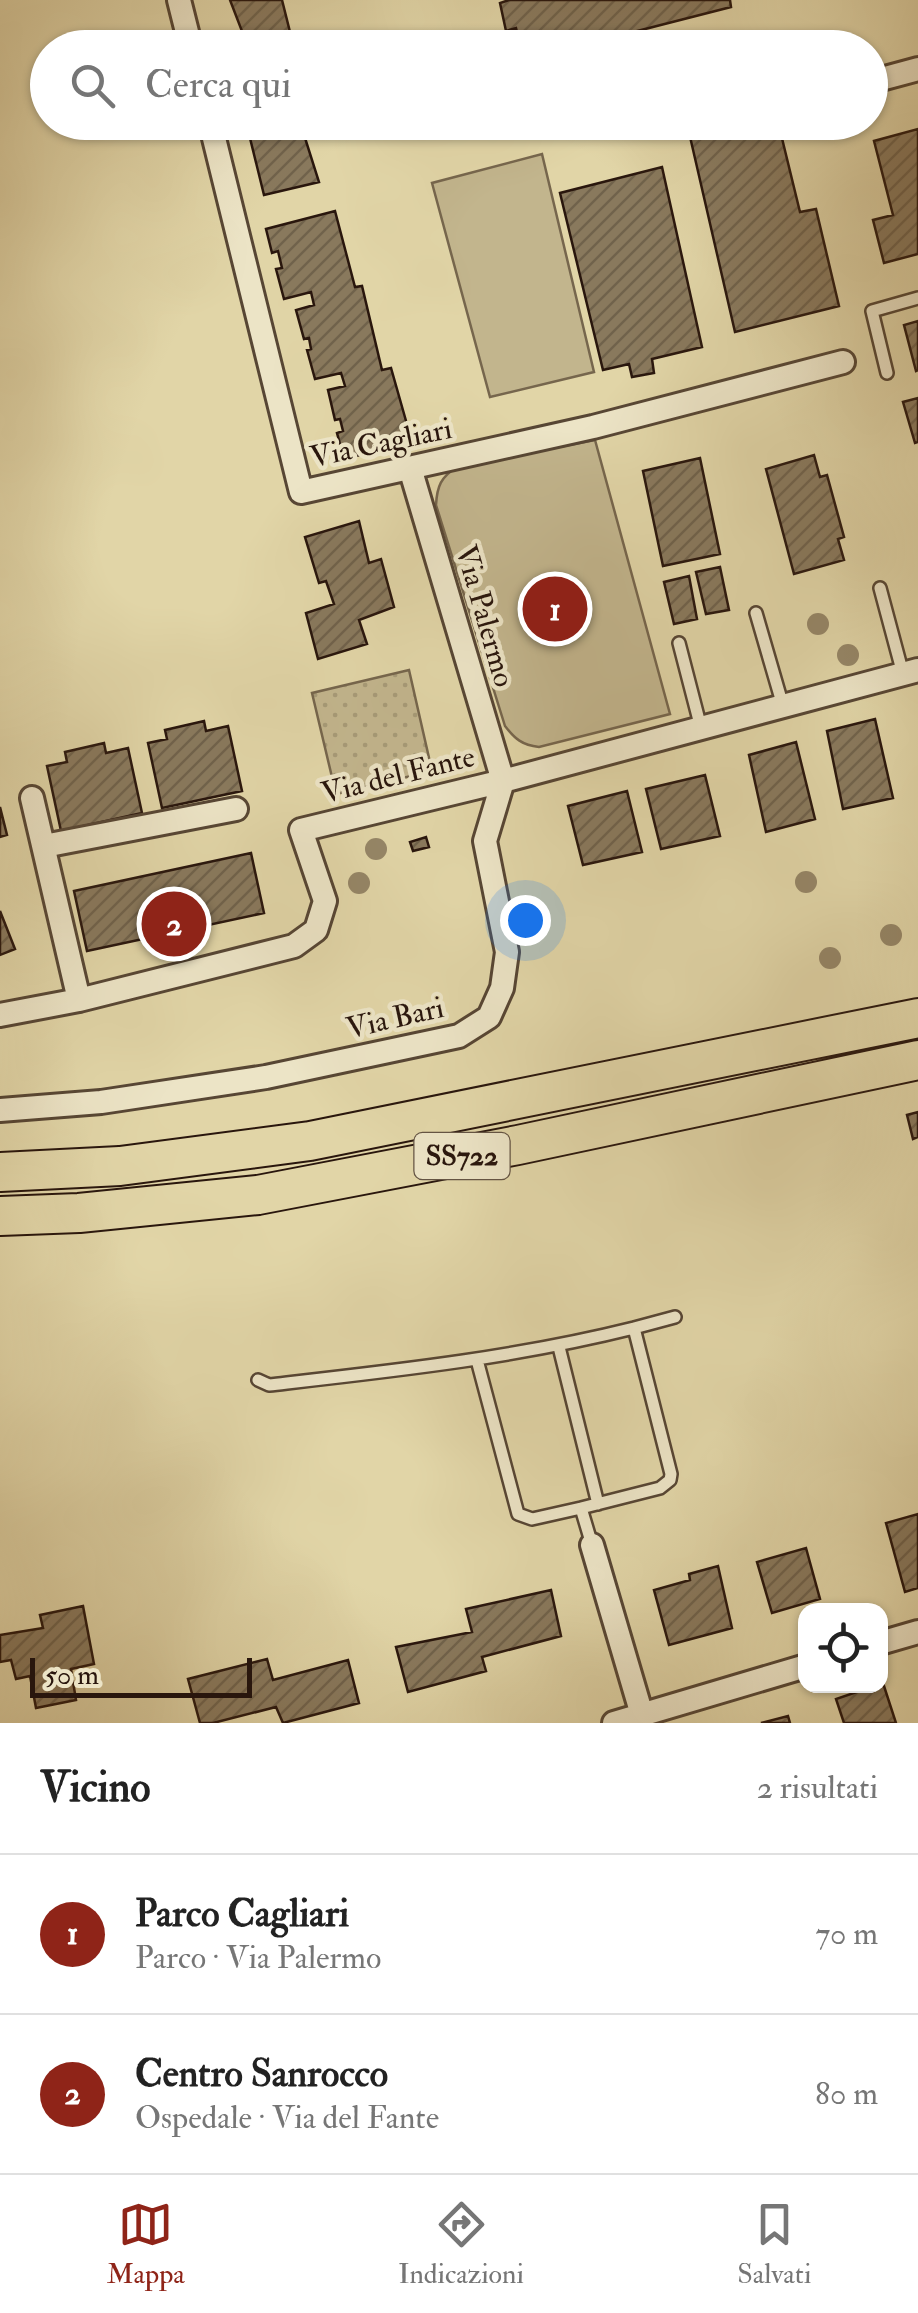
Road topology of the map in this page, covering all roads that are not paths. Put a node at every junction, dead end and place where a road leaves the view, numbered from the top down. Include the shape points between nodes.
1 (179, 0) edge
2 (186, 30) edge
3 (918, 69) edge
4 (888, 77) edge
5 (214, 140) edge
6 (918, 298) edge
7 (843, 362) dead end
8 (887, 373) dead end
9 (410, 468) junction
10 (880, 588) dead end
11 (756, 613) dead end
12 (679, 643) dead end
13 (910, 672) edge
14 (783, 706) junction
15 (702, 728) junction
16 (503, 781) junction
17 (32, 798) dead end
18 (236, 810) dead end
19 (44, 846) junction
20 (79, 1000) junction
21 (0, 1015) edge
22 (918, 1018) edge
23 (918, 1060) edge
24 (0, 1110) edge
25 (0, 1172) edge
26 (0, 1216) edge
27 (675, 1317) dead end
28 (634, 1328) junction
29 (559, 1346) junction
30 (477, 1360) junction
31 (258, 1380) dead end
32 (598, 1504) junction
33 (581, 1508) junction
34 (592, 1545) joint
35 (918, 1632) edge
36 (888, 1641) edge
37 (798, 1668) edge
38 (642, 1715) junction
39 (614, 1723) edge

1 - 2 street
3 - 4 street
5 - 9 street, Via Cagliari via 301,492
6 - 8 lane via 872,311
7 - 9 street, Via Cagliari
9 - 16 street, Via Palermo
10 - 13 lane
11 - 14 lane
12 - 15 lane
13 - 14 street
14 - 15 street
15 - 16 street
16 - 20 street, Via del Fante via 301,830 324,901 316,930 294,946
16 - 24 street, Via Bari via 485,840 506,952 490,1017 459,1036 266,1077
17 - 19 street
18 - 19 street
19 - 20 street
20 - 21 street, Via del Fante
22 - 25 highway, SS722 via 291,1144 120,1166
23 - 26 highway, SS722 via 258,1195
27 - 28 lane
28 - 29 lane
28 - 32 lane via 670,1480
29 - 30 lane
29 - 32 lane
30 - 31 lane via 268,1386
30 - 33 lane via 518,1514 532,1519
32 - 33 lane
33 - 34 lane
34 - 38 street
35 - 36 street
37 - 38 street
38 - 39 street

